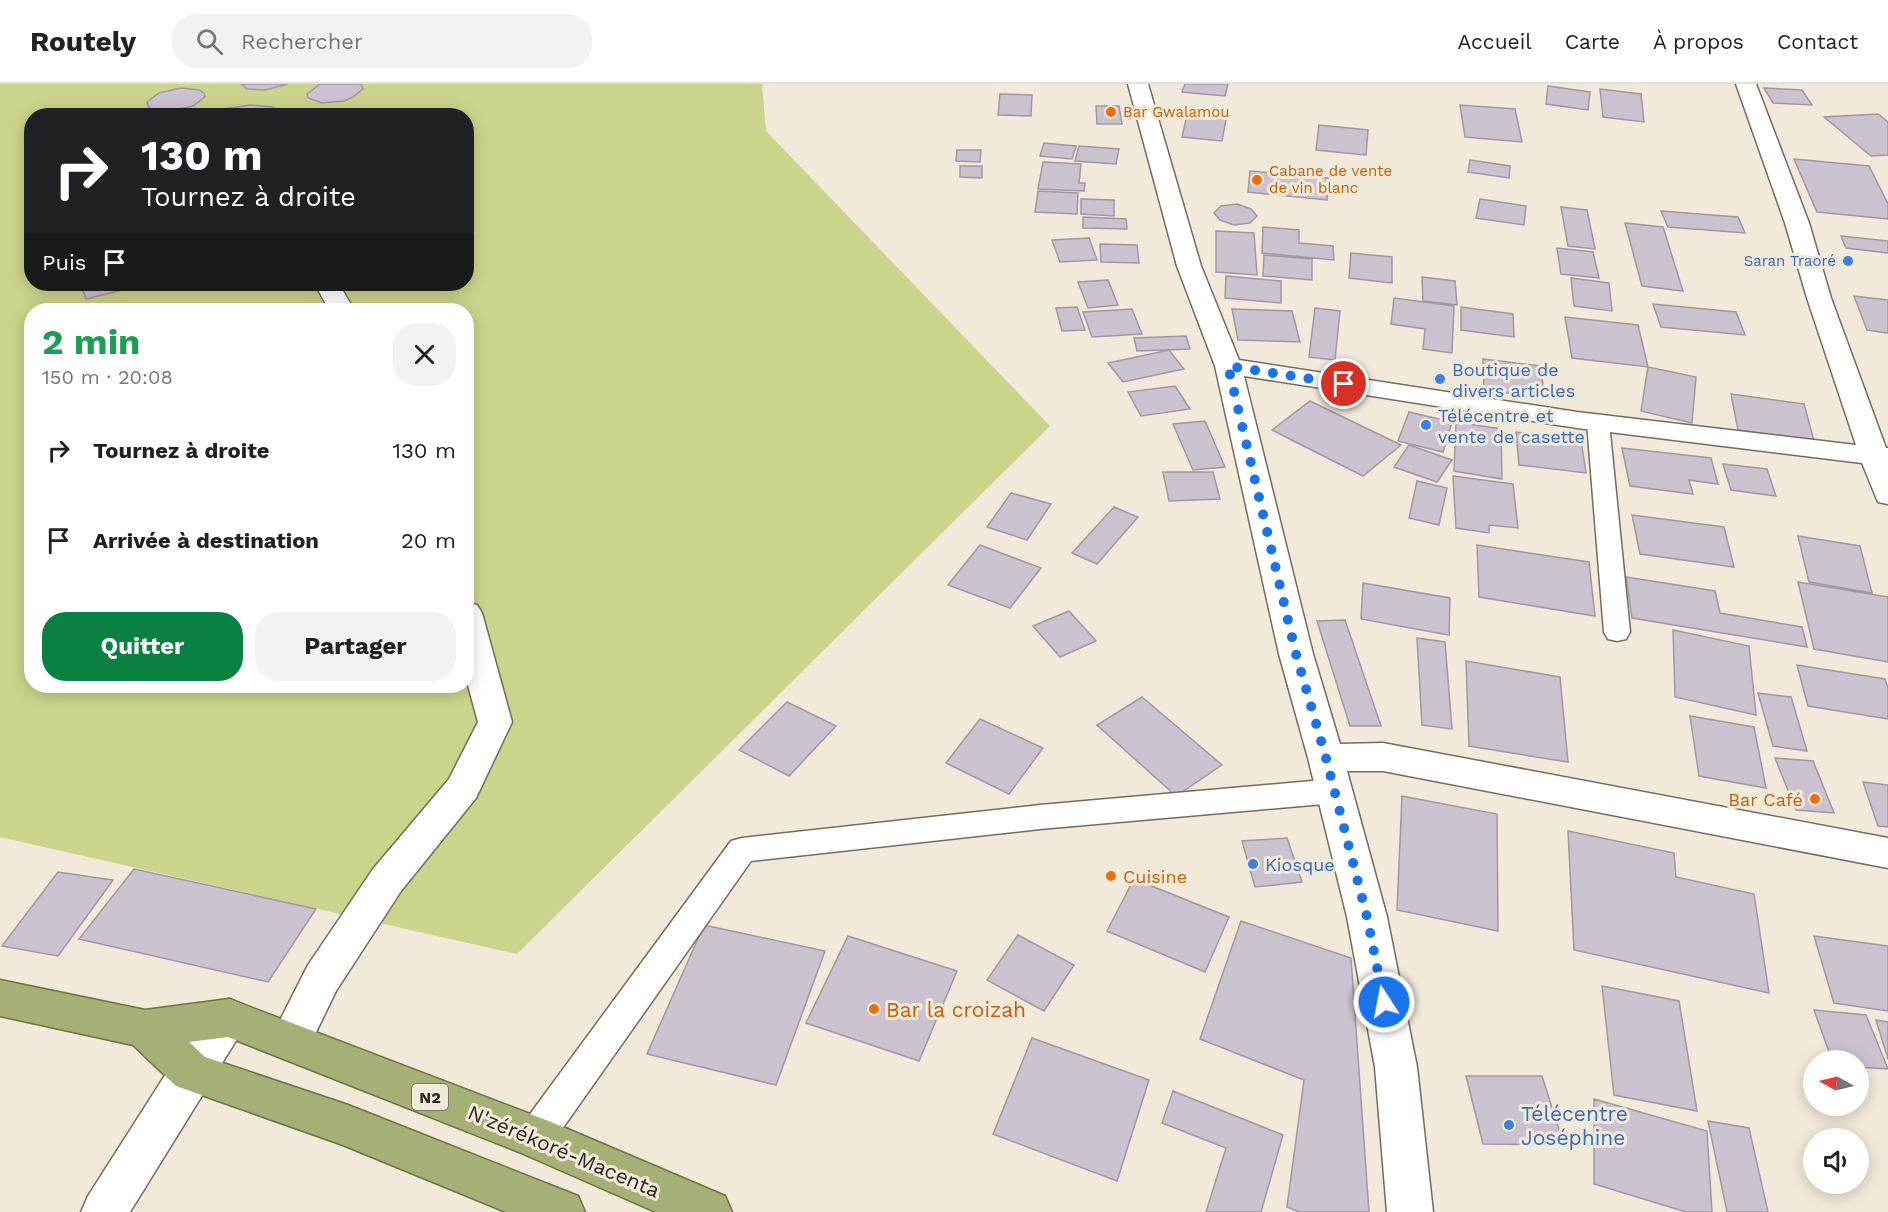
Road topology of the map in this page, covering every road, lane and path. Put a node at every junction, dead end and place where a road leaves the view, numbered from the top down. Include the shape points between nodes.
1 (1138, 84) edge
2 (1746, 84) edge
3 (1228, 366) junction
4 (1598, 423) junction
5 (1881, 456) edge
6 (1888, 495) edge
7 (1617, 632) dead end
8 (474, 644) edge
9 (1330, 774) junction
10 (1888, 853) edge
11 (0, 998) edge
12 (229, 1018) junction
13 (145, 1029) junction
14 (290, 1042) junction
15 (191, 1072) junction
16 (535, 1137) junction
17 (104, 1212) edge
18 (562, 1212) edge
19 (709, 1212) edge
20 (1410, 1212) edge

1 - 3 street via 1189,266
2 - 5 street via 1797,223 1819,298
3 - 4 street
3 - 9 street via 1296,654
4 - 5 street
4 - 7 lane
5 - 6 street
8 - 14 street via 495,722 463,788 387,880 322,978
9 - 10 street via 1383,757
9 - 16 lane via 1040,817 742,850
9 - 20 street via 1367,917 1396,1066
11 - 13 highway, N'zérékoré-Macenta / N2
12 - 13 highway, N'zérékoré-Macenta / N2
12 - 14 highway, N'zérékoré-Macenta / N2
12 - 15 street
13 - 15 highway
14 - 16 highway, N'zérékoré-Macenta / N2
15 - 17 street
15 - 18 highway via 348,1126
16 - 19 highway, N'zérékoré-Macenta / N2

